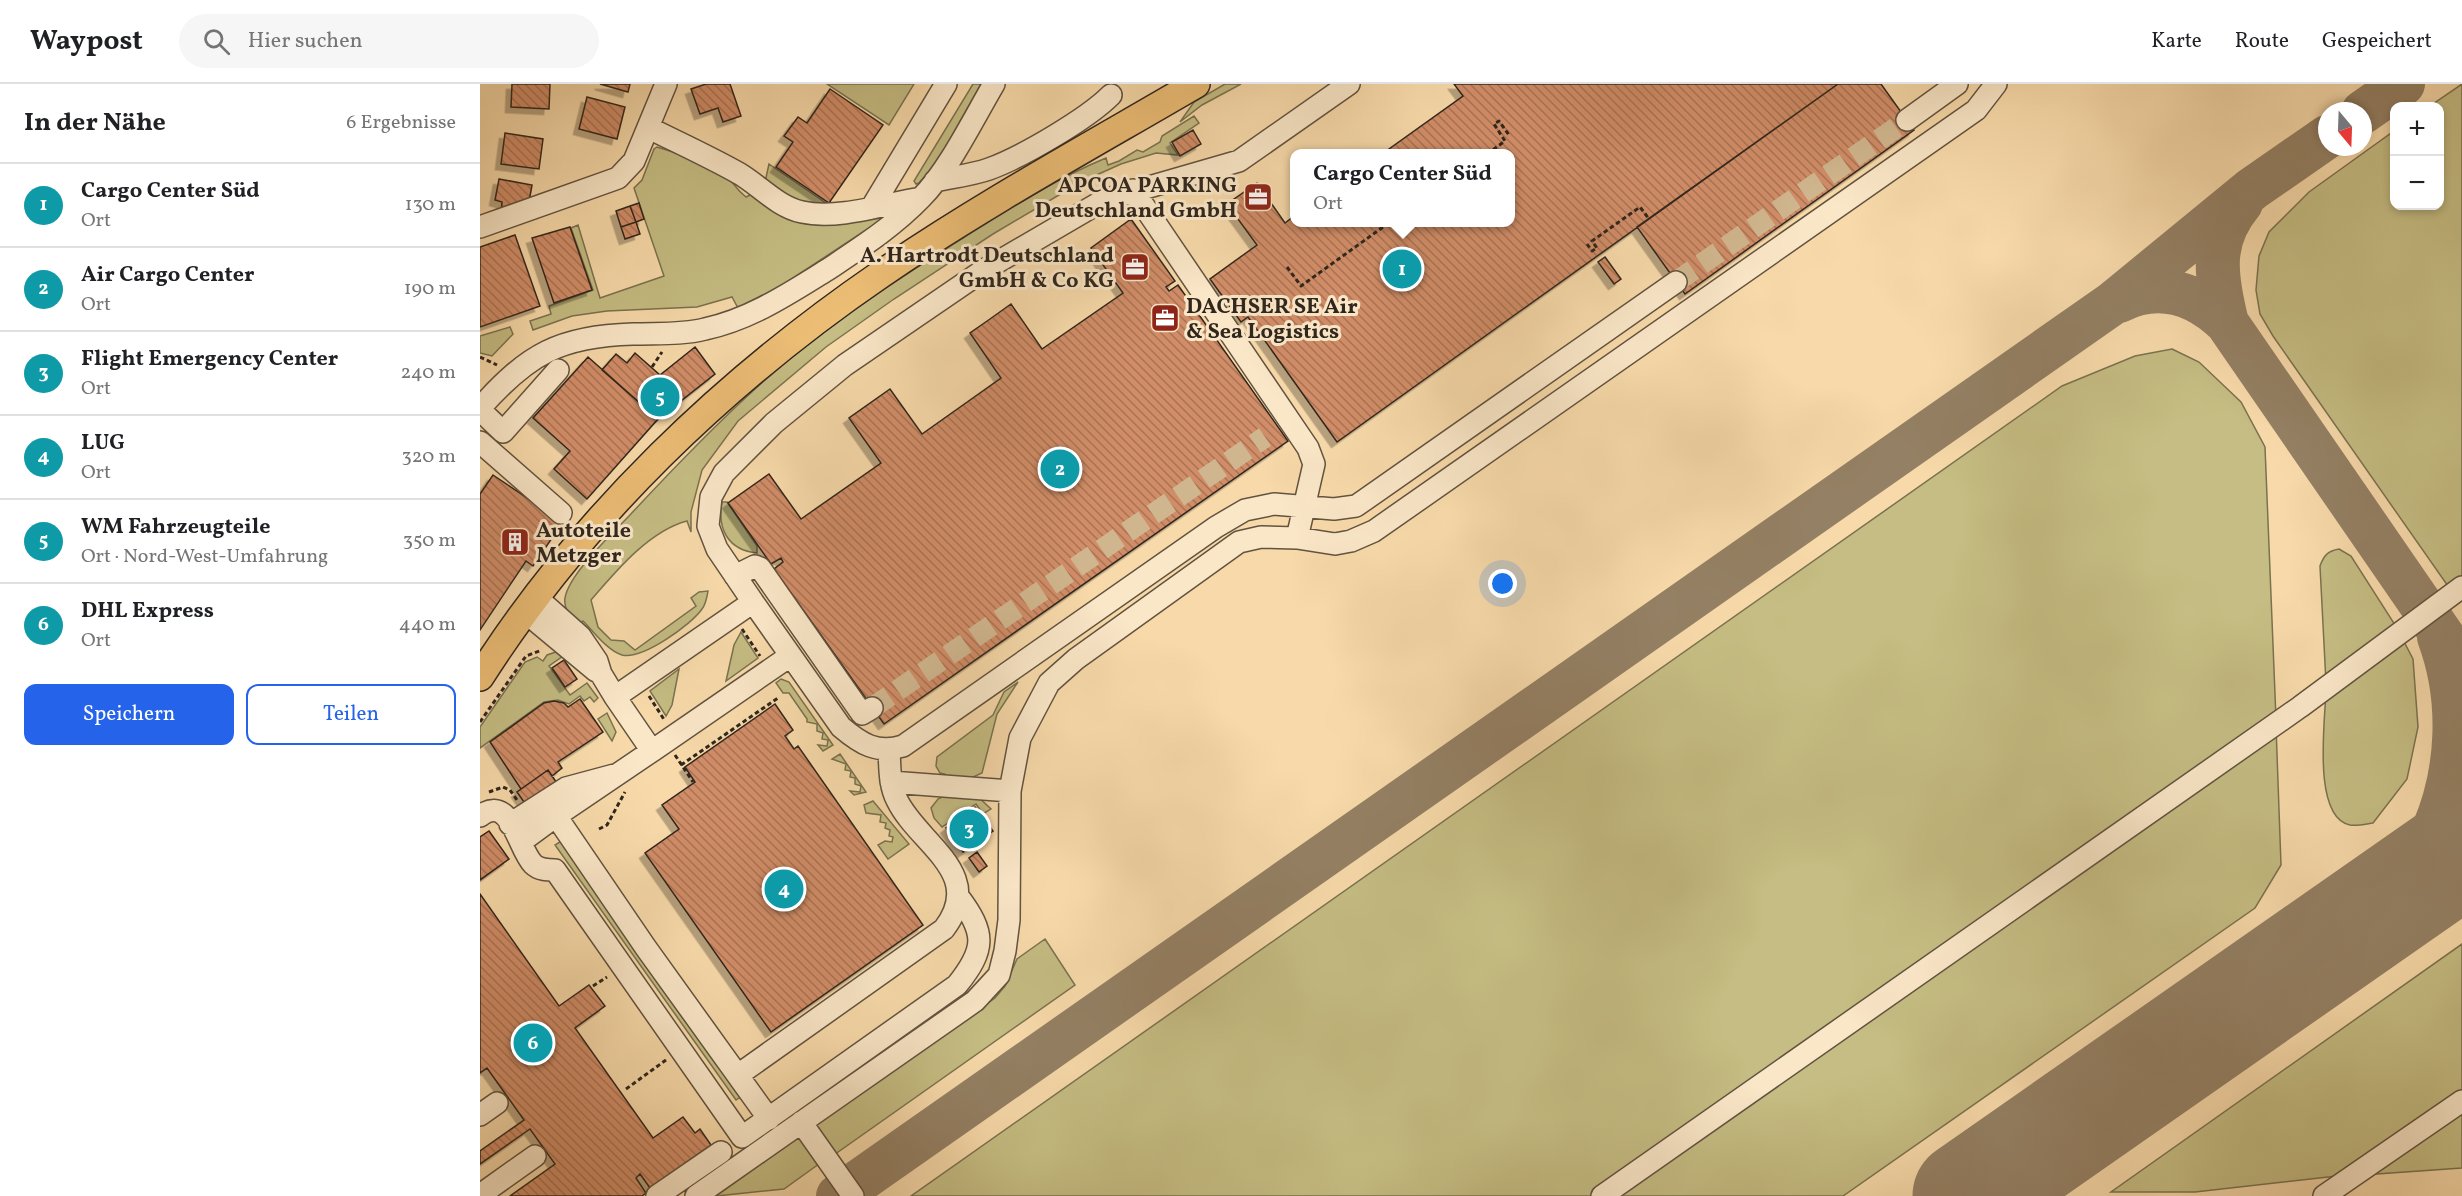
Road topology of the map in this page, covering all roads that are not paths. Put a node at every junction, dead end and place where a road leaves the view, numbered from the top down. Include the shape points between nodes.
1 (666, 84) edge
2 (946, 84) edge
3 (994, 84) edge
4 (1196, 84) edge
5 (1349, 84) edge
6 (1957, 84) edge
7 (1996, 84) edge
8 (1111, 94) edge
9 (1907, 120) tunnel mouth
10 (649, 128) junction
11 (935, 181) junction
12 (1133, 190) junction
13 (921, 198) junction
14 (872, 207) junction
15 (480, 227) edge
16 (1676, 282) tunnel mouth
17 (558, 370) dead end
18 (481, 406) edge
19 (480, 442) edge
20 (1305, 506) junction
21 (561, 513) dead end
22 (1297, 538) junction
23 (735, 576) junction
24 (2462, 587) edge
25 (753, 602) junction
26 (531, 605) junction
27 (790, 656) junction
28 (601, 674) junction
29 (480, 677) edge
30 (615, 697) junction
31 (872, 708) dead end
32 (664, 742) junction
33 (889, 750) junction
34 (624, 779) junction
35 (891, 782) junction
36 (1010, 791) junction
37 (480, 816) edge
38 (556, 816) junction
39 (516, 833) junction
40 (958, 896) junction
41 (738, 1074) junction
42 (2462, 1101) edge
43 (769, 1119) junction
44 (801, 1122) junction
45 (742, 1137) junction
46 (721, 1152) junction
47 (535, 1156) dead end
48 (733, 1170) junction
49 (480, 1195) edge
50 (657, 1196) edge
51 (696, 1196) edge
52 (853, 1196) edge
53 (1602, 1196) edge
54 (2324, 1196) edge

1 - 10 street
2 - 14 street
3 - 11 street
4 - 26 main road via 927,244 785,345 669,447 596,525
5 - 12 street via 1239,161
6 - 9 street
7 - 22 street via 1976,110 1374,531 1335,544
8 - 11 street via 1098,108 1020,154 989,169
10 - 14 street via 712,159 801,212 825,214
10 - 15 street via 634,161 618,178
11 - 13 street
12 - 20 street via 1308,447 1314,464
12 - 23 street via 1104,200 984,270 845,365 774,423 724,473 711,497 708,526 717,549
13 - 14 street
13 - 18 street via 865,245 760,311 703,330 610,334 575,340 527,362
16 - 20 street via 1356,506
17 - 18 street via 503,432
19 - 21 street
20 - 22 street
20 - 33 street via 1274,504 1245,510 1216,527 903,746
22 - 36 street via 1261,537 1239,542 1049,683 1020,738
23 - 25 street
23 - 31 street via 755,566 760,568 862,714
24 - 53 street via 2300,707
25 - 27 street
25 - 30 street
26 - 28 street via 585,664
26 - 28 street via 580,636
26 - 29 main road
27 - 32 street
27 - 33 street via 842,727 865,744
28 - 30 street
30 - 32 street
32 - 34 street
33 - 35 street
34 - 38 street
34 - 39 street via 566,788
35 - 36 street
35 - 40 street via 897,801 952,871
36 - 44 street via 1009,920 999,975 975,1001
37 - 39 street via 494,809 501,812
38 - 39 street
38 - 41 street
39 - 45 street via 534,865 555,870
40 - 41 street via 944,929
40 - 43 street via 973,915 980,936 974,960 957,985
41 - 43 street
42 - 54 street
43 - 45 street
44 - 48 street
44 - 52 street
45 - 46 street
46 - 48 street
46 - 50 street
47 - 49 street
48 - 51 street

